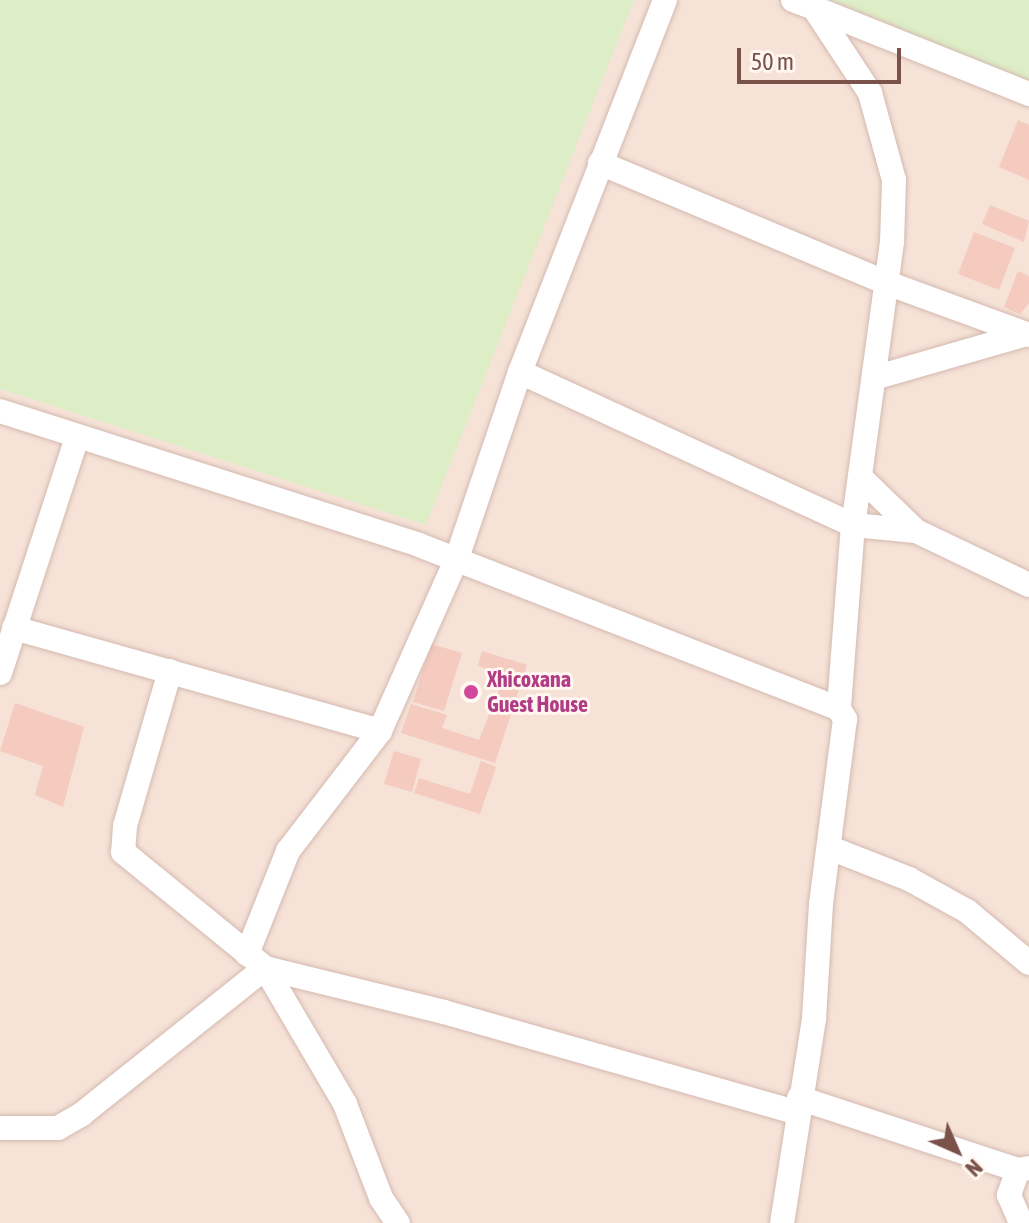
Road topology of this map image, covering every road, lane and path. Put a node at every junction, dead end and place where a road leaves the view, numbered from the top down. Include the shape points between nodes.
1 (665, 0) edge
2 (804, 4) edge
3 (1029, 94) edge
4 (600, 163) junction
5 (887, 283) junction
6 (1028, 334) edge
7 (520, 372) junction
8 (874, 378) junction
9 (0, 411) edge
10 (77, 437) junction
11 (860, 477) junction
12 (853, 525) junction
13 (916, 531) junction
14 (457, 558) junction
15 (1029, 585) edge
16 (14, 628) junction
17 (170, 671) junction
18 (0, 673) edge
19 (839, 709) junction
20 (380, 731) junction
21 (830, 848) junction
22 (256, 961) junction
23 (1029, 963) edge
24 (798, 1106) junction
25 (0, 1128) edge
26 (1024, 1169) edge
27 (398, 1223) edge
28 (782, 1223) edge
29 (1021, 1223) edge

1 - 4 street
2 - 3 street
2 - 5 street via 870,93 884,139 894,180
4 - 5 street
4 - 7 street
5 - 6 street
5 - 8 street
6 - 8 street
7 - 12 street
7 - 14 street
8 - 11 street
9 - 10 street
10 - 14 street
10 - 16 street
11 - 12 street
11 - 13 street
12 - 13 street
12 - 19 street
13 - 15 street
14 - 19 street
14 - 20 street
16 - 17 street
16 - 18 street
17 - 20 street
17 - 22 street via 120,845 129,858
19 - 21 street via 845,719
20 - 22 street via 288,851
21 - 23 street via 909,879 967,911
21 - 24 street via 814,1019
22 - 24 street
22 - 25 street via 82,1114 58,1128
22 - 27 street via 345,1104 381,1198
24 - 26 street
24 - 28 street
26 - 29 street via 1009,1195

